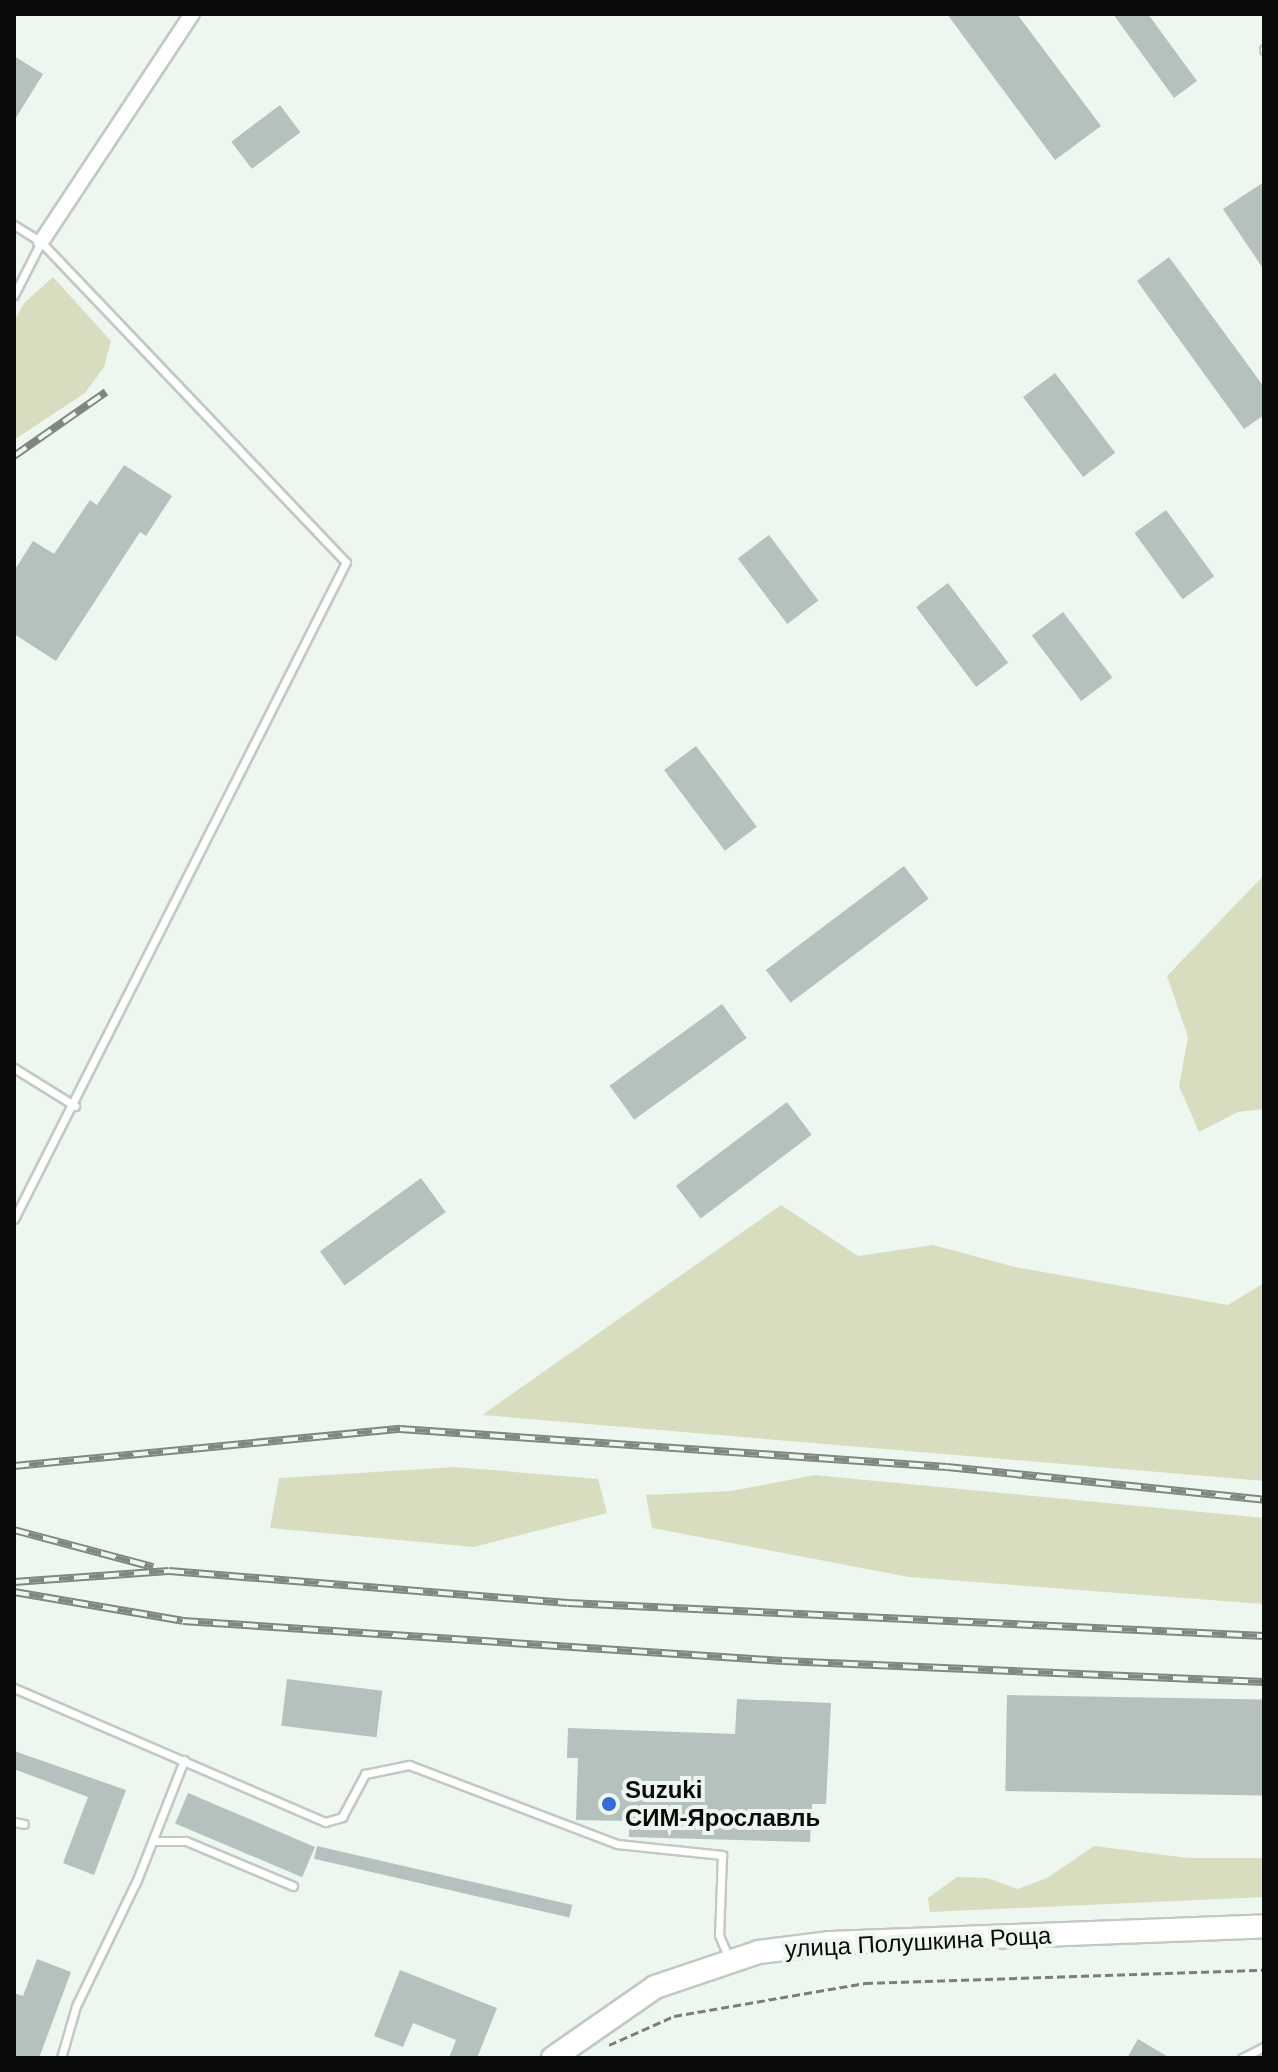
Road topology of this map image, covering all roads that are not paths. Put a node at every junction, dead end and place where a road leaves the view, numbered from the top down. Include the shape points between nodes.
1 (192, 14) edge
2 (14, 225) edge
3 (41, 242) junction
4 (14, 295) edge
5 (14, 1068) edge
6 (75, 1106) junction
7 (14, 1219) edge
8 (14, 1688) edge
9 (184, 1760) junction
10 (14, 1822) edge
11 (24, 1824) dead end
12 (153, 1841) junction
13 (293, 1886) dead end
14 (1264, 1926) edge
15 (729, 1958) junction
16 (1264, 2047) edge
17 (61, 2058) edge
18 (553, 2058) edge
19 (1242, 2058) edge

1 - 3 street
2 - 3 lane
3 - 4 lane
3 - 6 lane via 346,562
5 - 6 lane
6 - 7 lane
8 - 9 lane
9 - 12 lane
9 - 15 lane via 325,1822 342,1817 365,1774 409,1765 617,1844 722,1855 719,1935
10 - 11 lane
12 - 13 lane via 186,1841
12 - 17 lane via 76,2006
14 - 15 main road, улица Полушкина Роща via 830,1943
15 - 18 main road, улица Полушкина Роща via 655,1987
16 - 19 lane

